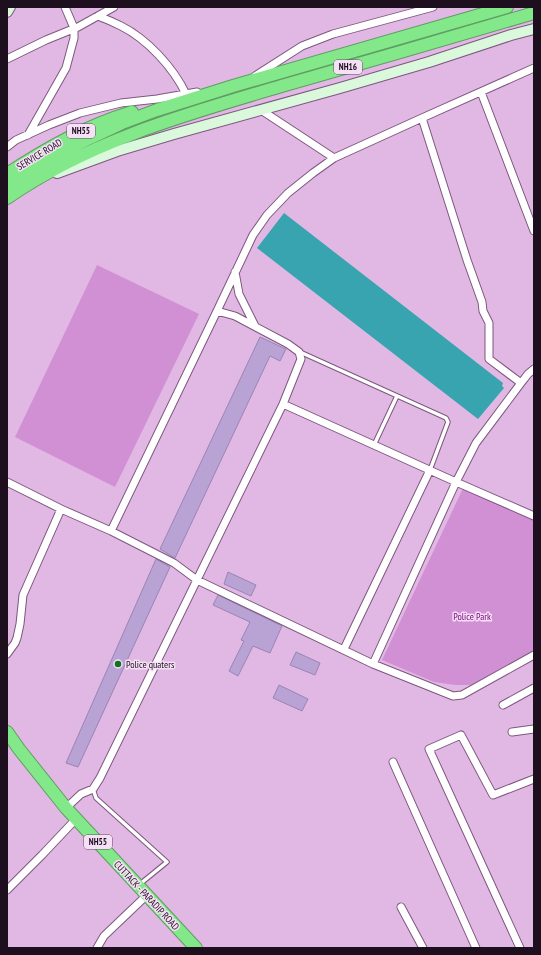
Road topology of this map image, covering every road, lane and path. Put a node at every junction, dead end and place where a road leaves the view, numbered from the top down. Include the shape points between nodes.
1 (10, 7) edge
2 (65, 7) edge
3 (114, 7) edge
4 (433, 7) edge
5 (508, 7) edge
6 (7, 12) edge
7 (534, 13) edge
8 (98, 16) junction
9 (74, 28) junction
10 (534, 29) edge
11 (7, 59) edge
12 (534, 68) edge
13 (245, 83) junction
14 (233, 86) junction
15 (481, 92) junction
16 (186, 94) junction
17 (160, 109) junction
18 (261, 110) junction
19 (422, 118) junction
20 (28, 135) junction
21 (7, 147) edge
22 (334, 158) junction
23 (7, 174) edge
24 (36, 180) junction
25 (7, 185) edge
26 (7, 198) edge
27 (7, 208) edge
28 (534, 230) edge
29 (236, 272) junction
30 (217, 311) junction
31 (255, 326) junction
32 (299, 352) junction
33 (534, 369) edge
34 (521, 383) junction
35 (397, 396) junction
36 (283, 404) junction
37 (374, 445) junction
38 (430, 470) junction
39 (7, 482) edge
40 (456, 482) junction
41 (61, 509) junction
42 (534, 516) edge
43 (111, 531) junction
44 (197, 580) junction
45 (344, 649) junction
46 (7, 654) edge
47 (534, 655) edge
48 (373, 664) junction
49 (534, 688) edge
50 (503, 705) dead end
51 (534, 729) edge
52 (7, 732) edge
53 (512, 732) dead end
54 (393, 762) dead end
55 (534, 779) edge
56 (93, 789) junction
57 (66, 808) junction
58 (76, 819) junction
59 (138, 885) junction
60 (7, 890) edge
61 (147, 895) junction
62 (401, 907) dead end
63 (194, 947) edge
64 (97, 948) edge
65 (423, 948) edge
66 (476, 948) edge
67 (520, 948) edge

1 - 6 street
2 - 9 street
3 - 8 street
4 - 13 street via 333,34 302,46
5 - 13 highway, NH16
7 - 24 highway, NH16 via 163,122 95,149
8 - 9 street
8 - 16 street via 121,26 151,48 174,72
9 - 11 street
9 - 20 street via 66,68
10 - 18 street
12 - 15 street
13 - 14 highway, NH16
14 - 16 street
14 - 17 highway, NH16
15 - 19 street
15 - 28 street
16 - 20 street via 121,102 80,113
17 - 23 highway, SERVICE ROAD / NH55 via 137,110 110,118 68,137
17 - 25 highway, NH16 via 90,138
18 - 22 street
18 - 24 street via 117,151
19 - 22 street
19 - 34 street via 489,323 489,359
20 - 21 street
22 - 29 street via 288,193 267,215 253,235
24 - 26 highway, NH16
24 - 27 highway, SERVICE ROAD
29 - 30 street
29 - 31 street via 240,294
30 - 31 street
30 - 43 street
31 - 32 street
32 - 35 lane
32 - 36 street via 301,358
33 - 34 street
34 - 40 street via 476,443
35 - 37 lane
35 - 38 lane via 446,418 448,422
36 - 37 street
36 - 44 street
37 - 38 street
38 - 40 street
38 - 45 street
39 - 41 street
40 - 42 street
40 - 48 street
41 - 43 street
41 - 46 street via 23,595 18,638
43 - 44 street via 174,563
44 - 45 street
44 - 56 street
45 - 48 street
47 - 48 street via 462,695 453,696
49 - 50 street
51 - 53 street
52 - 57 highway, CUTTACK - PARADIP ROAD / NH55
54 - 66 street
55 - 67 street via 494,795 461,735 429,748
56 - 57 street via 81,794
56 - 59 lane via 96,798 167,862
57 - 58 highway, CUTTACK - PARADIP ROAD / NH55
58 - 59 highway, CUTTACK - PARADIP ROAD / NH55
58 - 60 street
59 - 61 highway, CUTTACK - PARADIP ROAD / NH55
61 - 63 highway, CUTTACK - PARADIP ROAD / NH55
61 - 64 street via 104,936
62 - 65 street

